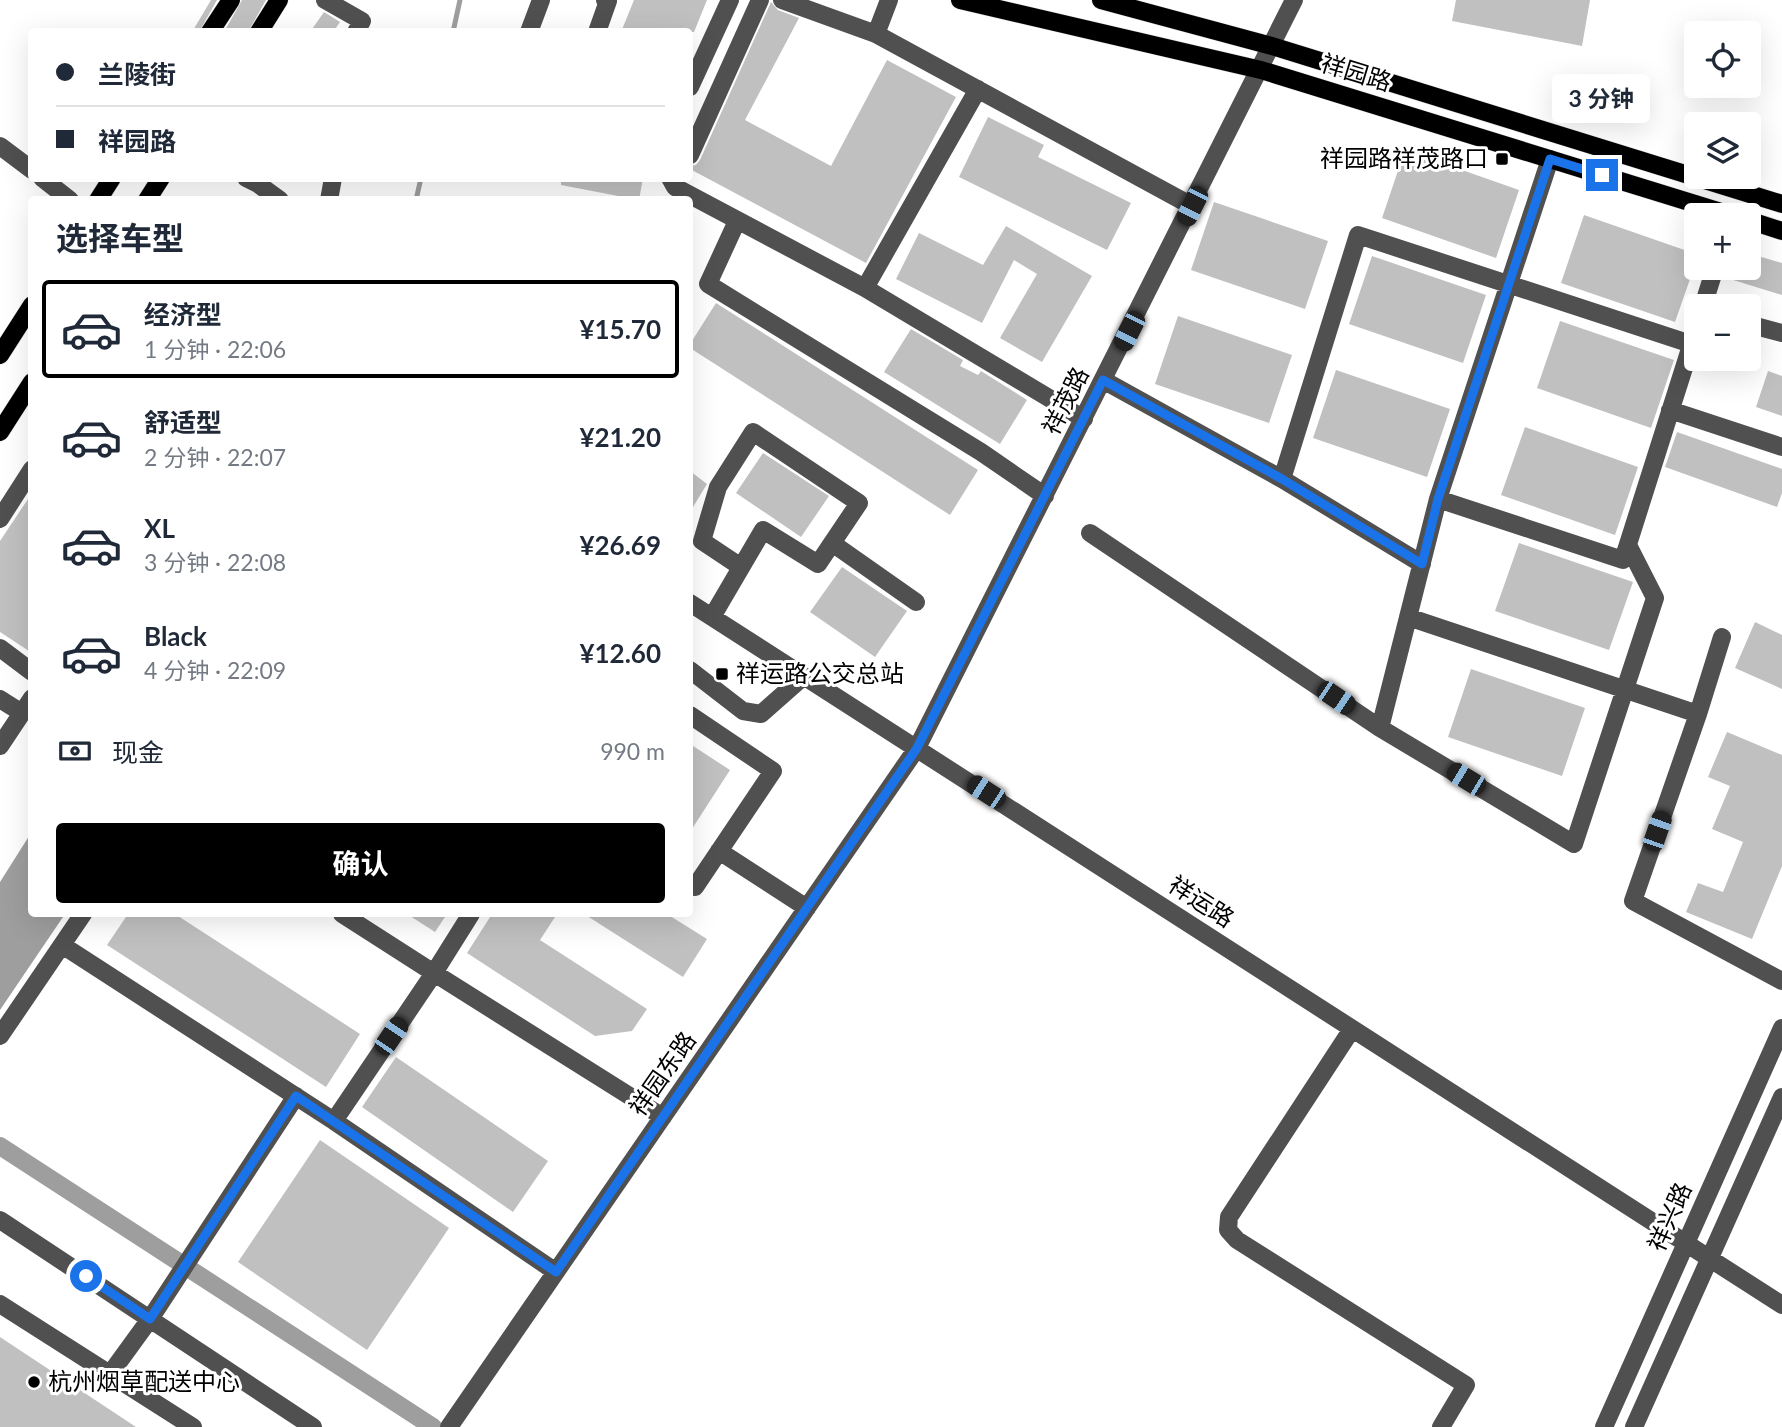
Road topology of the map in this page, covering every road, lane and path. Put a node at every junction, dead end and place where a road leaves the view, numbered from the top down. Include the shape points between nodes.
1 (231, 0) edge
2 (279, 0) edge
3 (326, 0) edge
4 (541, 0) edge
5 (605, 0) edge
6 (730, 0) edge
7 (760, 0) edge
8 (782, 0) edge
9 (889, 0) edge
10 (960, 0) edge
11 (1101, 0) edge
12 (1294, 0) edge
13 (213, 28) edge
14 (261, 28) edge
15 (358, 28) edge
16 (530, 28) edge
17 (598, 28) edge
18 (876, 34) junction
19 (1272, 46) junction
20 (1261, 70) junction
21 (693, 80) edge
22 (978, 89) junction
23 (0, 146) edge
24 (693, 148) edge
25 (1550, 159) junction
26 (28, 167) edge
27 (47, 182) edge
28 (258, 182) edge
29 (677, 182) edge
30 (65, 196) edge
31 (276, 196) edge
32 (1692, 203) edge
33 (1782, 204) edge
34 (1192, 206) junction
35 (737, 220) junction
36 (1761, 224) edge
37 (1782, 231) edge
38 (865, 288) junction
39 (28, 311) edge
40 (1761, 327) edge
41 (1782, 333) edge
42 (1684, 334) edge
43 (0, 355) edge
44 (1684, 367) edge
45 (1103, 380) junction
46 (28, 388) edge
47 (1670, 410) junction
48 (1084, 419) junction
49 (0, 432) edge
50 (1782, 447) edge
51 (28, 475) edge
52 (1282, 479) junction
53 (1045, 496) junction
54 (1438, 499) junction
55 (0, 519) edge
56 (1090, 533) dead end
57 (832, 543) junction
58 (1628, 545) junction
59 (1422, 564) junction
60 (741, 567) junction
61 (916, 602) dead end
62 (693, 605) edge
63 (712, 617) junction
64 (1408, 617) junction
65 (1722, 637) dead end
66 (0, 649) edge
67 (28, 669) edge
68 (693, 672) edge
69 (804, 676) junction
70 (0, 699) edge
71 (27, 706) edge
72 (1698, 714) junction
73 (693, 717) edge
74 (1380, 728) junction
75 (1, 743) edge
76 (917, 748) junction
77 (719, 851) junction
78 (693, 885) edge
79 (807, 908) junction
80 (81, 917) edge
81 (347, 917) edge
82 (469, 917) edge
83 (62, 944) junction
84 (433, 973) junction
85 (1782, 981) edge
86 (1782, 1028) edge
87 (1352, 1029) junction
88 (0, 1036) edge
89 (296, 1096) junction
90 (1782, 1097) edge
91 (663, 1117) junction
92 (334, 1121) junction
93 (0, 1220) edge
94 (1684, 1245) junction
95 (1709, 1260) junction
96 (556, 1272) junction
97 (0, 1304) edge
98 (1782, 1305) edge
99 (150, 1319) junction
100 (110, 1374) junction
101 (193, 1427) edge
102 (313, 1427) edge
103 (449, 1427) edge
104 (1441, 1427) edge
105 (1604, 1427) edge
106 (1634, 1427) edge

1 - 13 main road
2 - 14 main road
3 - 15 street via 362,21
4 - 16 street
5 - 17 street
6 - 21 street
7 - 24 street
8 - 18 street
9 - 18 street
10 - 20 main road, 祥园路
11 - 19 main road, 祥园路
12 - 19 street, 祥茂路
18 - 22 street
19 - 20 street, 祥茂路
19 - 33 main road, 祥园路
20 - 25 main road, 祥园路
20 - 34 street, 祥茂路
22 - 34 street
22 - 38 street
23 - 26 street
25 - 32 main road, 祥园路
25 - 54 street
27 - 30 street
28 - 31 street
29 - 35 street
34 - 45 street, 祥茂路
35 - 38 street
35 - 53 street via 708,284
36 - 37 main road
38 - 48 street
39 - 43 main road
40 - 41 street
42 - 52 street via 1358,235
44 - 47 street
45 - 48 street, 祥茂路
45 - 52 street
46 - 49 main road
47 - 50 street
47 - 58 street
48 - 53 street, 祥茂路
51 - 55 street
52 - 59 street
53 - 76 street, 祥茂路
54 - 58 street via 1623,560
54 - 59 street
56 - 74 street
57 - 60 street via 818,564 763,530
57 - 60 street via 859,503 753,432 718,487 702,541
57 - 61 street
58 - 74 street via 1655,598 1574,844
59 - 64 street
60 - 63 street
62 - 63 street, 祥运路
63 - 69 street, 祥运路
64 - 72 street
64 - 74 street
65 - 72 street
66 - 67 street
68 - 69 street via 743,711 761,713
69 - 76 street, 祥运路
70 - 71 street
71 - 75 street
72 - 85 street via 1633,901
73 - 77 street via 772,771
76 - 79 street, 祥园东路
76 - 87 street, 祥运路
77 - 78 street
77 - 79 street
79 - 91 street, 祥园东路
80 - 83 street
81 - 84 street
82 - 84 street
83 - 88 street
83 - 89 street
84 - 91 street
84 - 92 street
86 - 94 street, 祥兴路
87 - 94 street, 祥运路
87 - 104 street via 1228,1217 1228,1230 1466,1385
89 - 92 street
89 - 99 street
90 - 95 street
91 - 96 street, 祥园东路
92 - 96 street
93 - 99 street
94 - 95 street, 祥运路
94 - 105 street, 祥兴路
95 - 98 street, 祥运路
95 - 106 street
96 - 103 street, 祥园东路
97 - 100 street
99 - 100 street
99 - 102 street
100 - 101 street

